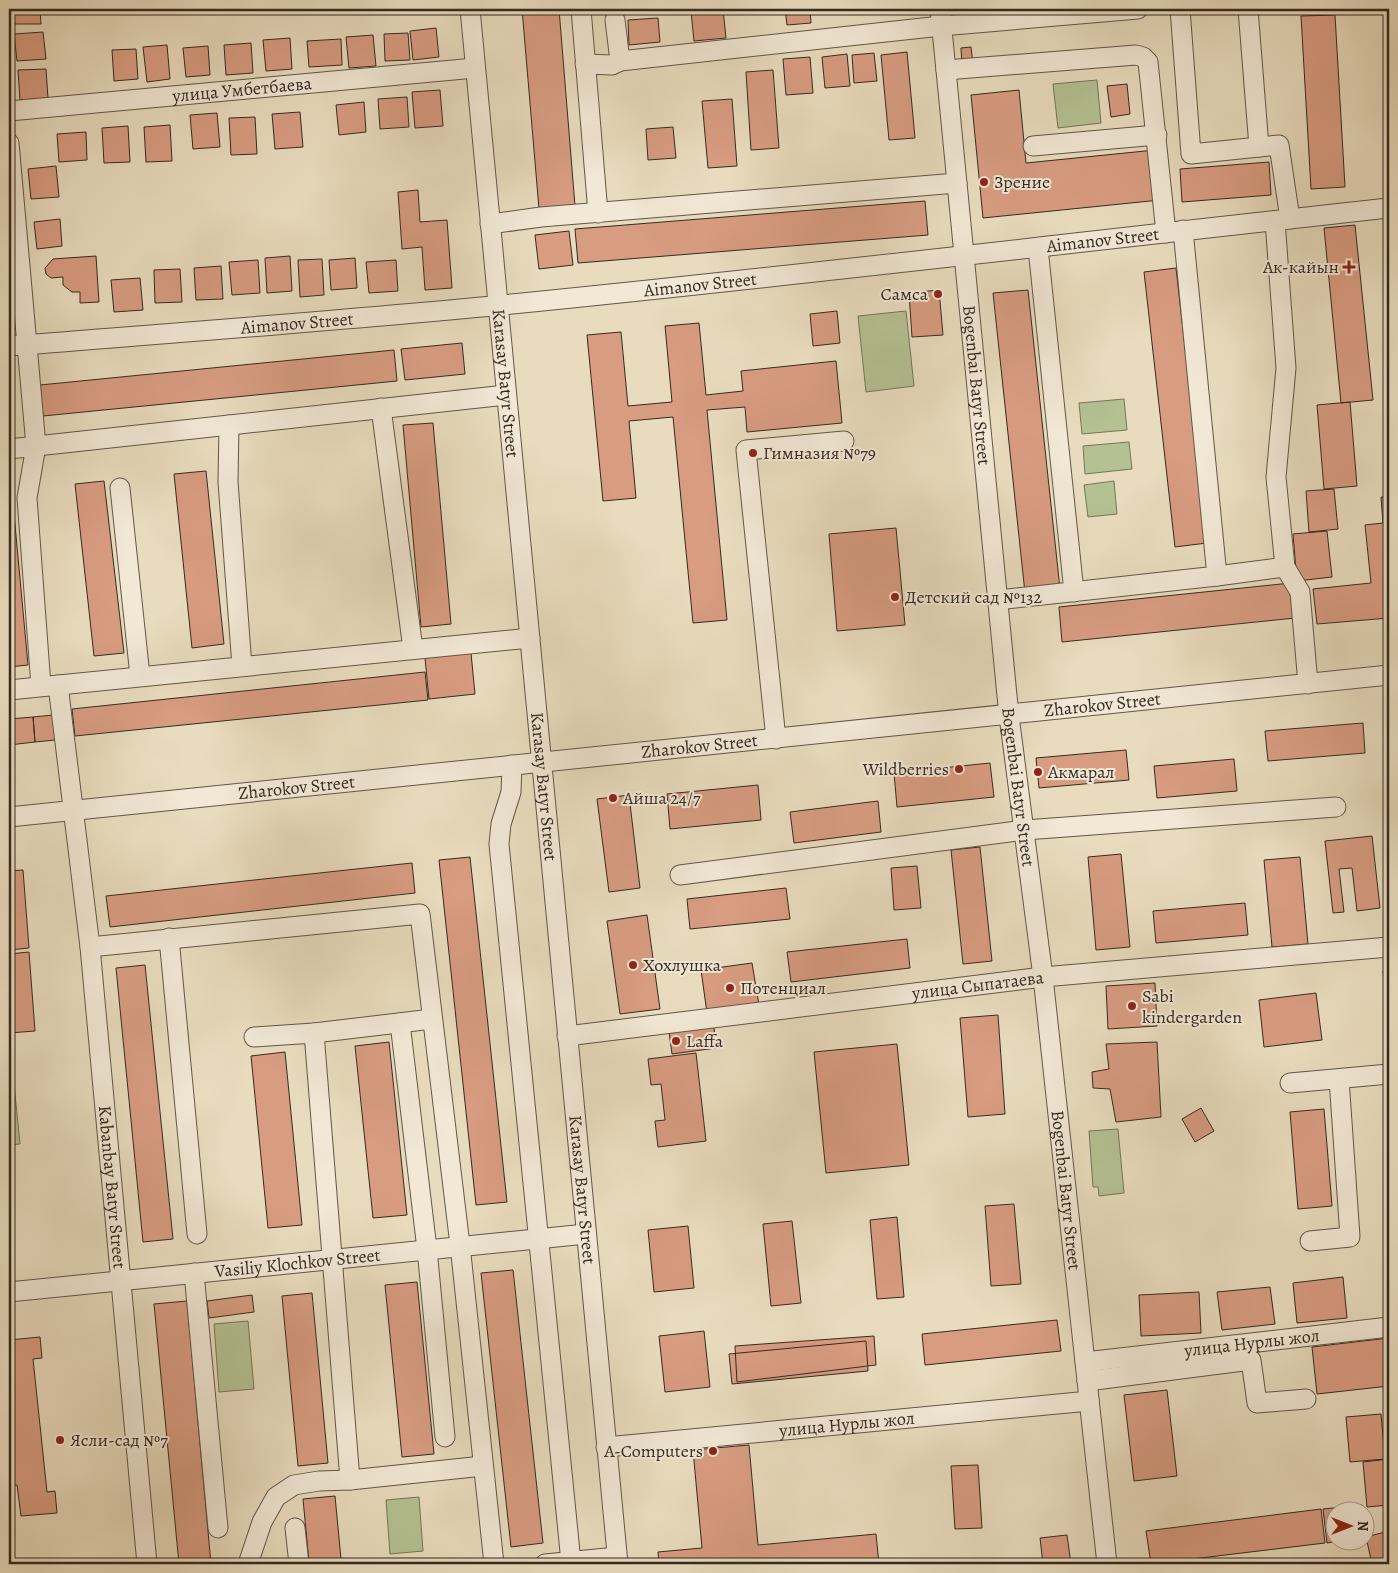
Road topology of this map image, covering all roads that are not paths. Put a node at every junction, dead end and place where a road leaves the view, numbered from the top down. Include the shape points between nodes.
1 (470, 9) edge
2 (581, 9) edge
3 (1138, 9) edge
4 (1180, 9) edge
5 (1248, 9) edge
6 (940, 17) edge
7 (615, 20) dead end
8 (620, 61) junction
9 (585, 64) junction
10 (475, 68) junction
11 (946, 70) junction
12 (9, 111) edge
13 (1157, 135) junction
14 (9, 143) edge
15 (1033, 146) dead end
16 (1260, 147) junction
17 (957, 182) junction
18 (1389, 208) edge
19 (598, 213) junction
20 (1283, 220) junction
21 (490, 224) junction
22 (1175, 232) junction
23 (1038, 248) junction
24 (964, 257) junction
25 (498, 305) junction
26 (28, 345) junction
27 (9, 346) edge
28 (506, 395) junction
29 (382, 408) junction
30 (229, 425) junction
31 (844, 441) dead end
32 (36, 446) junction
33 (9, 449) edge
34 (120, 488) dead end
35 (1285, 567) junction
36 (1217, 576) junction
37 (1074, 592) junction
38 (998, 600) junction
39 (530, 638) junction
40 (413, 649) junction
41 (242, 666) junction
42 (1389, 675) edge
43 (140, 676) junction
44 (1308, 684) junction
45 (49, 686) junction
46 (9, 690) edge
47 (1010, 716) junction
48 (776, 739) junction
49 (541, 762) junction
50 (512, 765) junction
51 (1336, 807) dead end
52 (74, 811) junction
53 (9, 818) edge
54 (1024, 830) junction
55 (680, 875) dead end
56 (169, 938) junction
57 (90, 947) junction
58 (1389, 948) edge
59 (1043, 977) junction
60 (432, 1019) junction
61 (400, 1023) junction
62 (314, 1033) junction
63 (567, 1036) junction
64 (254, 1037) dead end
65 (1389, 1074) edge
66 (1339, 1079) junction
67 (1290, 1083) dead end
68 (197, 1234) dead end
69 (586, 1234) junction
70 (539, 1238) junction
71 (1310, 1241) dead end
72 (460, 1245) junction
73 (427, 1249) junction
74 (332, 1258) junction
75 (194, 1273) junction
76 (121, 1280) junction
77 (9, 1292) edge
78 (1389, 1327) edge
79 (1085, 1362) junction
80 (1087, 1381) junction
81 (1306, 1399) dead end
82 (1089, 1401) junction
83 (445, 1437) dead end
84 (606, 1447) junction
85 (483, 1466) junction
86 (350, 1480) junction
87 (218, 1528) dead end
88 (296, 1528) dead end
89 (617, 1561) edge
90 (571, 1562) junction
91 (147, 1564) edge
92 (248, 1564) edge
93 (298, 1564) edge
94 (494, 1564) edge
95 (545, 1564) edge
96 (1107, 1564) edge

1 - 10 street, Karasay Batyr Street
2 - 9 street
3 - 6 street
4 - 16 street via 1191,154
5 - 16 street
6 - 8 street
6 - 11 street, Bogenbai Batyr Street
7 - 8 street
8 - 9 street via 612,65
9 - 19 street
10 - 12 street, улица Умбетбаева
10 - 21 street, Karasay Batyr Street
11 - 13 street via 1143,57 1148,62
11 - 17 street, Bogenbai Batyr Street
13 - 15 street
13 - 22 street
14 - 26 street
16 - 20 street via 1279,145
17 - 19 street
17 - 24 street, Bogenbai Batyr Street
18 - 20 street, Aimanov Street
19 - 21 street via 541,216
20 - 22 street, Aimanov Street
20 - 35 street via 1286,368 1276,477
21 - 25 street, Karasay Batyr Street
22 - 23 street, Aimanov Street
22 - 36 street
23 - 24 street, Aimanov Street
23 - 37 street
24 - 25 street, Aimanov Street
24 - 38 street, Bogenbai Batyr Street
25 - 26 street, Aimanov Street
25 - 28 street, Karasay Batyr Street
26 - 27 street, Aimanov Street
26 - 32 street, Kabanbay Batyr Street
28 - 29 street
28 - 39 street, Karasay Batyr Street
29 - 30 street
29 - 40 street
30 - 32 street
30 - 41 street via 228,482
31 - 48 street via 746,450
32 - 33 street
32 - 45 street, Kabanbay Batyr Street via 27,498
34 - 43 street
35 - 36 street
35 - 44 street via 1300,592
36 - 37 street
37 - 38 street
38 - 47 street, Bogenbai Batyr Street
39 - 40 street
39 - 49 street, Karasay Batyr Street
40 - 41 street
41 - 43 street
42 - 44 street, Zharokov Street
43 - 45 street
44 - 47 street, Zharokov Street
45 - 46 street
45 - 52 street, Kabanbay Batyr Street
47 - 48 street, Zharokov Street
47 - 54 street, Bogenbai Batyr Street
48 - 49 street, Zharokov Street
49 - 50 street, Zharokov Street
49 - 63 street, Karasay Batyr Street
50 - 52 street, Zharokov Street
50 - 70 street via 511,792 501,824 500,844
51 - 54 street
52 - 53 street, Zharokov Street
52 - 57 street, Kabanbay Batyr Street
54 - 55 street
54 - 59 street, Bogenbai Batyr Street
56 - 57 street
56 - 60 street via 420,914
56 - 68 street
57 - 76 street, Kabanbay Batyr Street
58 - 59 street, улица Сыпатаева
59 - 63 street, улица Сыпатаева
59 - 79 street, Bogenbai Batyr Street
60 - 61 street
60 - 72 street
61 - 62 street
61 - 73 street
62 - 64 street
62 - 74 street
63 - 69 street, Karasay Batyr Street
65 - 66 street
66 - 67 street
66 - 71 street via 1350,1237
69 - 70 street, Vasiliy Klochkov Street
69 - 84 street, Karasay Batyr Street
70 - 72 street, Vasiliy Klochkov Street
70 - 90 street
72 - 73 street, Vasiliy Klochkov Street
72 - 85 street
73 - 74 street, Vasiliy Klochkov Street
73 - 83 street
74 - 75 street, Vasiliy Klochkov Street
74 - 86 street
75 - 76 street, Vasiliy Klochkov Street
75 - 87 street
76 - 77 street, Vasiliy Klochkov Street
76 - 91 street, Kabanbay Batyr Street
78 - 79 street, улица Нурлы жол
79 - 80 street, Bogenbai Batyr Street
80 - 81 street via 1251,1360 1257,1403
80 - 82 street, Bogenbai Batyr Street
82 - 84 street, улица Нурлы жол
82 - 96 street, Bogenbai Batyr Street
84 - 89 street, Karasay Batyr Street
85 - 86 street
85 - 94 street
86 - 92 street via 294,1486 276,1498 262,1522
88 - 93 street
89 - 90 street
90 - 95 street

